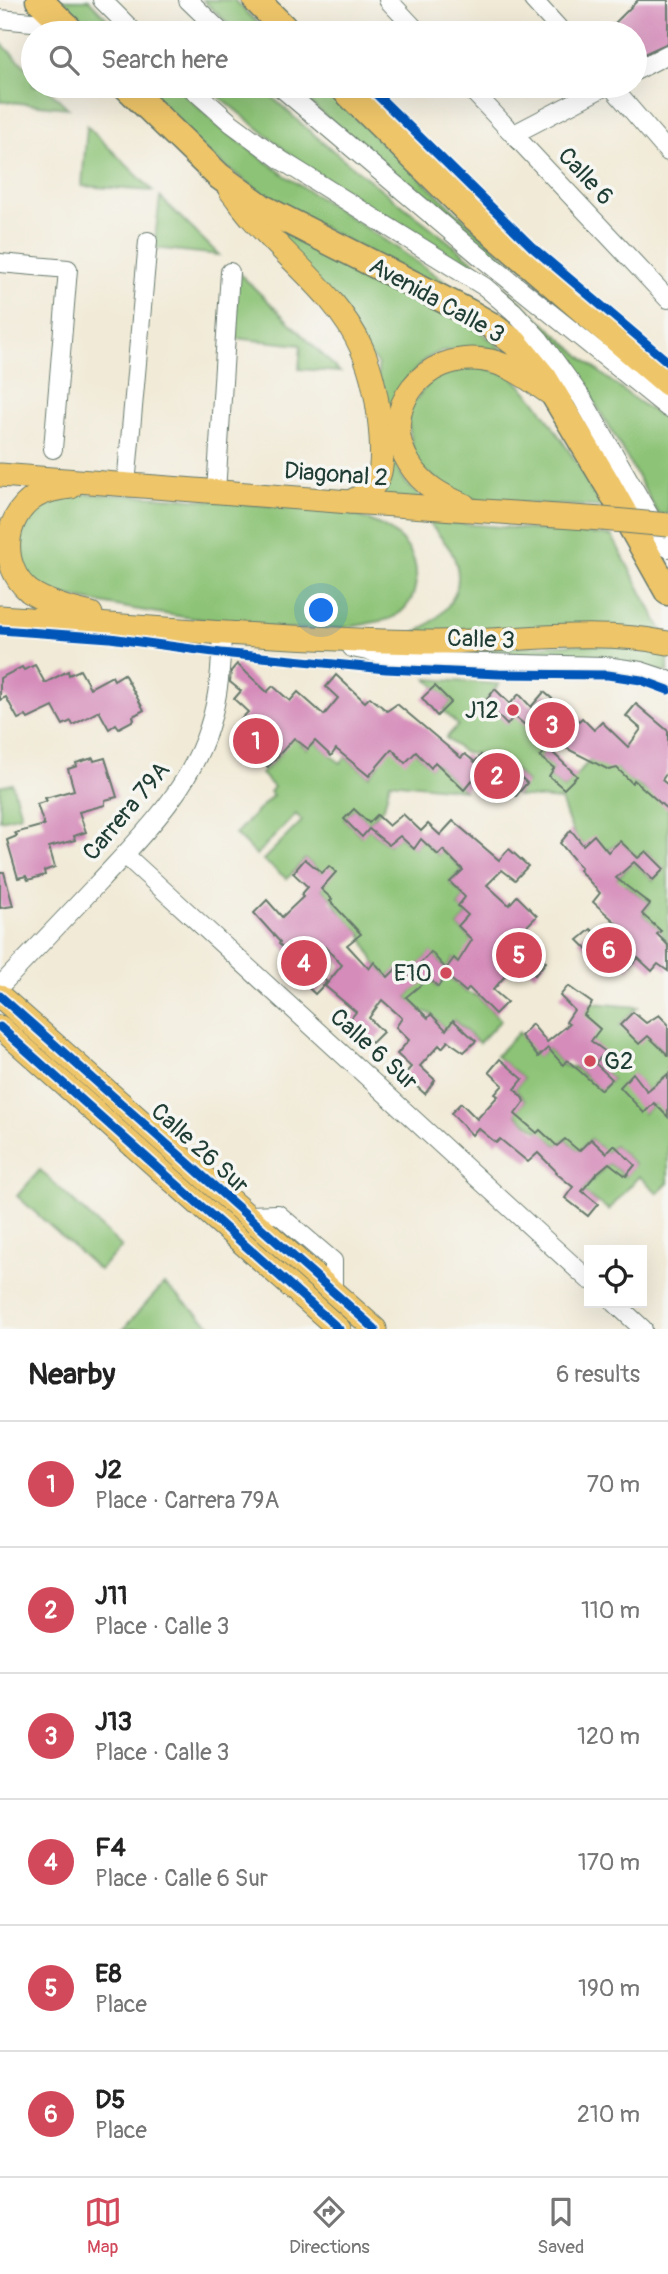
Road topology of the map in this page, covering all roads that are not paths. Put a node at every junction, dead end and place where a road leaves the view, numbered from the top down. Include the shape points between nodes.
1 (39, 0) edge
2 (102, 0) edge
3 (188, 0) edge
4 (256, 0) edge
5 (388, 0) edge
6 (533, 0) edge
7 (0, 19) edge
8 (61, 21) edge
9 (123, 21) edge
10 (210, 21) edge
11 (277, 21) edge
12 (408, 21) edge
13 (552, 21) edge
14 (21, 22) edge
15 (668, 54) edge
16 (647, 65) edge
17 (138, 98) edge
18 (203, 98) edge
19 (293, 98) edge
20 (353, 98) edge
21 (480, 98) edge
22 (585, 98) edge
23 (620, 98) edge
24 (514, 134) junction
25 (668, 152) edge
26 (219, 176) junction
27 (148, 241) dead end
28 (0, 263) edge
29 (230, 272) dead end
30 (668, 299) edge
31 (668, 383) edge
32 (558, 400) junction
33 (668, 408) edge
34 (53, 449) dead end
35 (0, 475) edge
36 (118, 484) junction
37 (216, 492) junction
38 (350, 502) junction
39 (477, 510) junction
40 (668, 525) edge
41 (668, 548) edge
42 (668, 592) edge
43 (0, 617) edge
44 (139, 627) junction
45 (222, 633) junction
46 (293, 637) junction
47 (668, 643) edge
48 (668, 680) edge
49 (125, 855) junction
50 (0, 986) edge
51 (0, 996) edge
52 (0, 1027) edge
53 (584, 1275) edge
54 (620, 1308) edge
55 (340, 1329) edge
56 (375, 1329) edge
57 (643, 1329) edge

1 - 8 highway
2 - 9 street
3 - 10 street
4 - 11 highway
5 - 12 street
6 - 13 street
7 - 14 street
15 - 16 street
17 - 26 highway, Avenida Calle 3
18 - 41 street via 281,160 485,287 513,311 582,398
19 - 33 street
20 - 31 highway via 472,215
21 - 24 street, Calle 6
22 - 24 street
23 - 25 street
24 - 30 street, Calle 6
26 - 32 highway, Avenida Calle 3 via 263,208 492,326 515,343
26 - 38 main road via 335,307 362,348 374,387 381,470 371,490
27 - 36 street
28 - 34 street via 68,269
29 - 37 street
32 - 39 main road via 519,373 485,360 448,362 433,368 412,387 398,426 408,462 434,490
32 - 42 highway, Avenida Calle 3
35 - 36 main road, Diagonal 2
36 - 37 main road, Diagonal 2
36 - 44 main road via 35,497 9,529 9,562 22,584 40,596
37 - 38 main road, Diagonal 2
38 - 39 main road, Diagonal 2
39 - 40 main road, Diagonal 2, bridge
43 - 44 main road
44 - 45 main road
45 - 46 main road
45 - 49 street, Carrera 79A via 216,699 198,756 182,786
46 - 47 main road via 429,642 622,637
46 - 48 street, Calle 3 via 418,661 605,666
49 - 50 street, Carrera 79A
49 - 53 street, Calle 6 Sur
51 - 56 main road, Calle 26 Sur
52 - 55 main road, Calle 26 Sur
54 - 57 street

